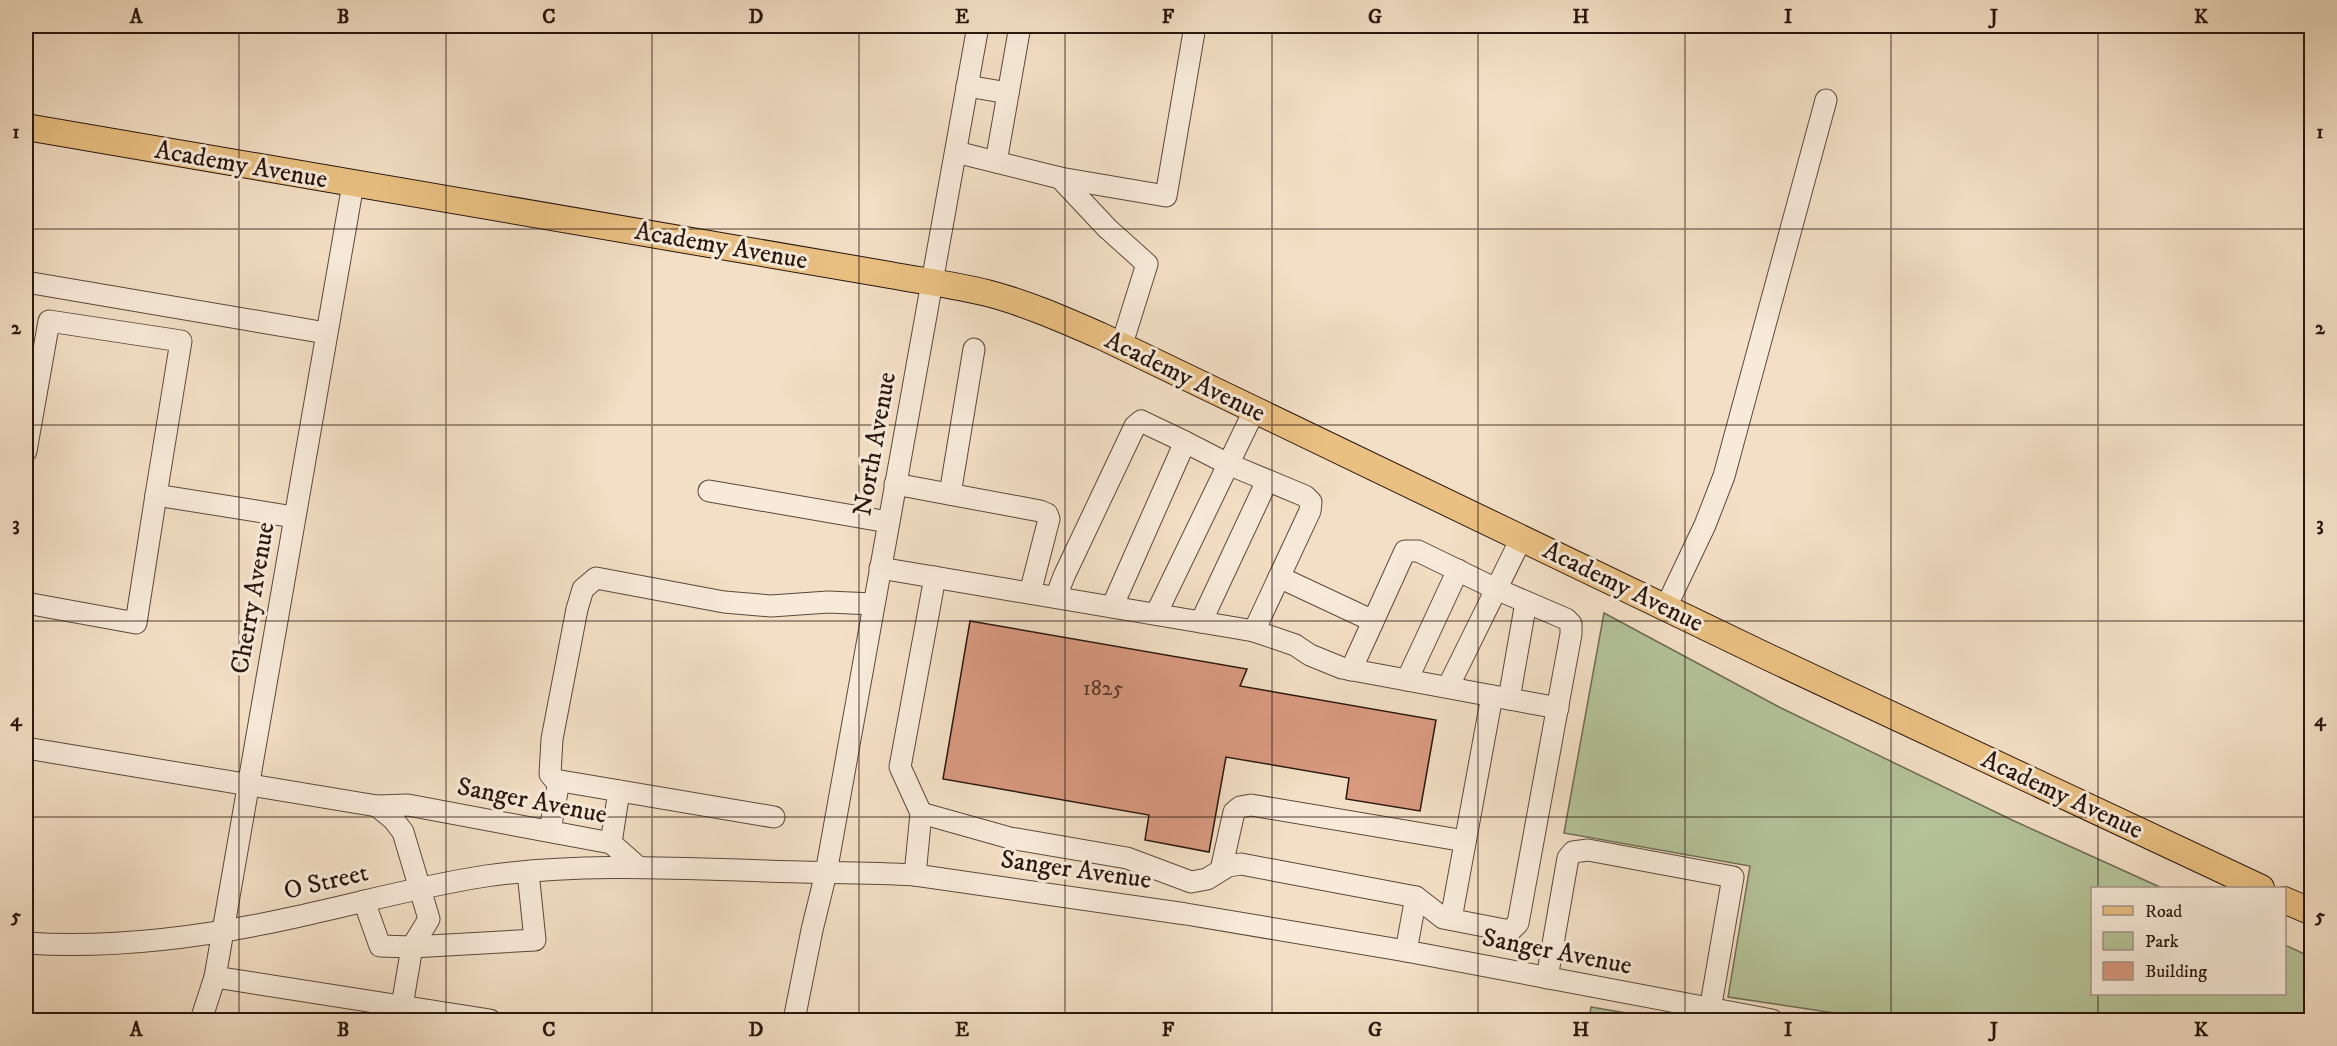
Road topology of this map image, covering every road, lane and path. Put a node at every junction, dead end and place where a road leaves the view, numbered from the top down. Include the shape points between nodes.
1 (978, 26) edge
2 (1020, 26) edge
3 (1195, 26) edge
4 (967, 86) junction
5 (1008, 93) junction
6 (1826, 100) dead end
7 (26, 127) edge
8 (956, 152) junction
9 (996, 162) junction
10 (1060, 178) junction
11 (352, 184) junction
12 (26, 282) edge
13 (932, 282) junction
14 (326, 333) junction
15 (1121, 347) junction
16 (974, 349) dead end
17 (1254, 411) junction
18 (1185, 442) junction
19 (26, 451) edge
20 (1228, 464) junction
21 (1267, 480) junction
22 (895, 484) junction
23 (709, 491) dead end
24 (950, 494) junction
25 (156, 495) junction
26 (294, 517) junction
27 (888, 522) junction
28 (1522, 537) junction
29 (880, 568) junction
30 (1458, 570) junction
31 (1279, 576) junction
32 (935, 577) junction
33 (1497, 589) junction
34 (1030, 593) junction
35 (1056, 597) junction
36 (1526, 602) junction
37 (26, 603) edge
38 (873, 604) junction
39 (1112, 607) junction
40 (1666, 607) junction
41 (1156, 614) junction
42 (1373, 621) junction
43 (1201, 622) junction
44 (1254, 630) junction
45 (1351, 670) junction
46 (1407, 680) junction
47 (1448, 687) junction
48 (1501, 697) junction
49 (1558, 708) junction
50 (26, 748) edge
51 (559, 781) junction
52 (248, 784) junction
53 (619, 791) junction
54 (376, 806) junction
55 (921, 813) junction
56 (774, 817) dead end
57 (550, 830) junction
58 (1466, 841) junction
59 (611, 843) junction
60 (637, 866) junction
61 (1221, 870) junction
62 (528, 872) junction
63 (826, 873) junction
64 (915, 874) junction
65 (1191, 882) junction
66 (422, 887) junction
67 (2259, 887) edge
68 (1416, 897) junction
69 (364, 901) junction
70 (2286, 901) edge
71 (2312, 912) edge
72 (1186, 914) junction
73 (1451, 919) junction
74 (223, 931) junction
75 (26, 943) edge
76 (412, 948) junction
77 (1406, 951) junction
78 (215, 977) junction
79 (1547, 978) junction
80 (402, 1006) junction
81 (1710, 1010) junction
82 (201, 1020) edge
83 (490, 1020) edge
84 (794, 1020) edge
85 (1772, 1020) edge

1 - 4 street, North Avenue
2 - 5 street
3 - 10 street via 1166,196
4 - 5 street
4 - 8 street, North Avenue
5 - 9 street
6 - 40 street via 1724,476
7 - 11 main road, Academy Avenue
8 - 9 street
8 - 13 street, North Avenue
9 - 10 street
10 - 15 street via 1147,264
11 - 13 main road, Academy Avenue
11 - 14 street, Cherry Avenue
12 - 14 street
13 - 15 main road, Academy Avenue via 1009,300 1059,317
13 - 22 street, North Avenue
14 - 26 street, Cherry Avenue
15 - 17 main road, Academy Avenue
16 - 24 street
17 - 20 street
17 - 28 main road, Academy Avenue
18 - 20 street
18 - 35 street via 1148,423 1141,421 1135,426
18 - 39 street
19 - 25 street via 48,321 181,341
20 - 21 street
20 - 41 street
21 - 31 street via 1311,502
21 - 43 street
22 - 24 street
22 - 27 street, North Avenue
23 - 27 street
24 - 34 street via 1047,514 1049,519
25 - 26 street
25 - 37 street via 136,623
26 - 52 street, Cherry Avenue
27 - 29 street, North Avenue
28 - 33 street
28 - 40 main road, Academy Avenue
29 - 32 street
29 - 38 street, North Avenue
30 - 33 street
30 - 42 street via 1418,551 1405,551
30 - 46 street
31 - 42 street
31 - 44 street
32 - 34 street
32 - 55 street via 900,767
33 - 36 street
33 - 47 street
34 - 35 street
35 - 39 street
36 - 48 street
36 - 49 street via 1571,624
38 - 51 street via 771,606 724,602 596,578 583,589 577,609 552,739 550,774
38 - 63 street, North Avenue
39 - 41 street
40 - 67 main road, Academy Avenue
41 - 43 street
42 - 45 street
43 - 44 street
44 - 45 street
45 - 46 street
46 - 47 street
47 - 48 street
48 - 49 street
48 - 58 street
49 - 73 street via 1518,923 1510,931
50 - 52 street, Sanger Avenue
51 - 53 street
51 - 57 street
52 - 54 street, Sanger Avenue
52 - 74 street, Cherry Avenue
53 - 56 street
53 - 59 street
54 - 57 street, Sanger Avenue via 408,805
54 - 66 street via 403,832
55 - 64 street
55 - 65 street via 1010,838 1127,858
57 - 59 street, Sanger Avenue
58 - 61 street via 1251,805 1234,812
58 - 73 street
59 - 60 street, Sanger Avenue
60 - 62 street, O Street
60 - 63 street, Sanger Avenue
61 - 65 street via 1208,879
61 - 68 street via 1241,864
62 - 66 street, O Street
62 - 76 street via 535,940
63 - 64 street, Sanger Avenue
63 - 84 street, North Avenue
64 - 72 street, Sanger Avenue
65 - 72 street
66 - 69 street, O Street
66 - 76 street via 429,919
68 - 73 street via 1443,918
68 - 77 street
69 - 74 street, O Street
69 - 76 street via 380,946
70 - 71 main road
72 - 77 street, Sanger Avenue
74 - 75 street, O Street via 135,942
74 - 78 street, Cherry Avenue
76 - 80 street
77 - 79 street, Sanger Avenue
78 - 80 street
78 - 82 street, Cherry Avenue
79 - 81 street, Sanger Avenue
79 - 81 street via 1568,858 1573,852 1588,850 1732,877
80 - 83 street
81 - 85 street, Sanger Avenue

